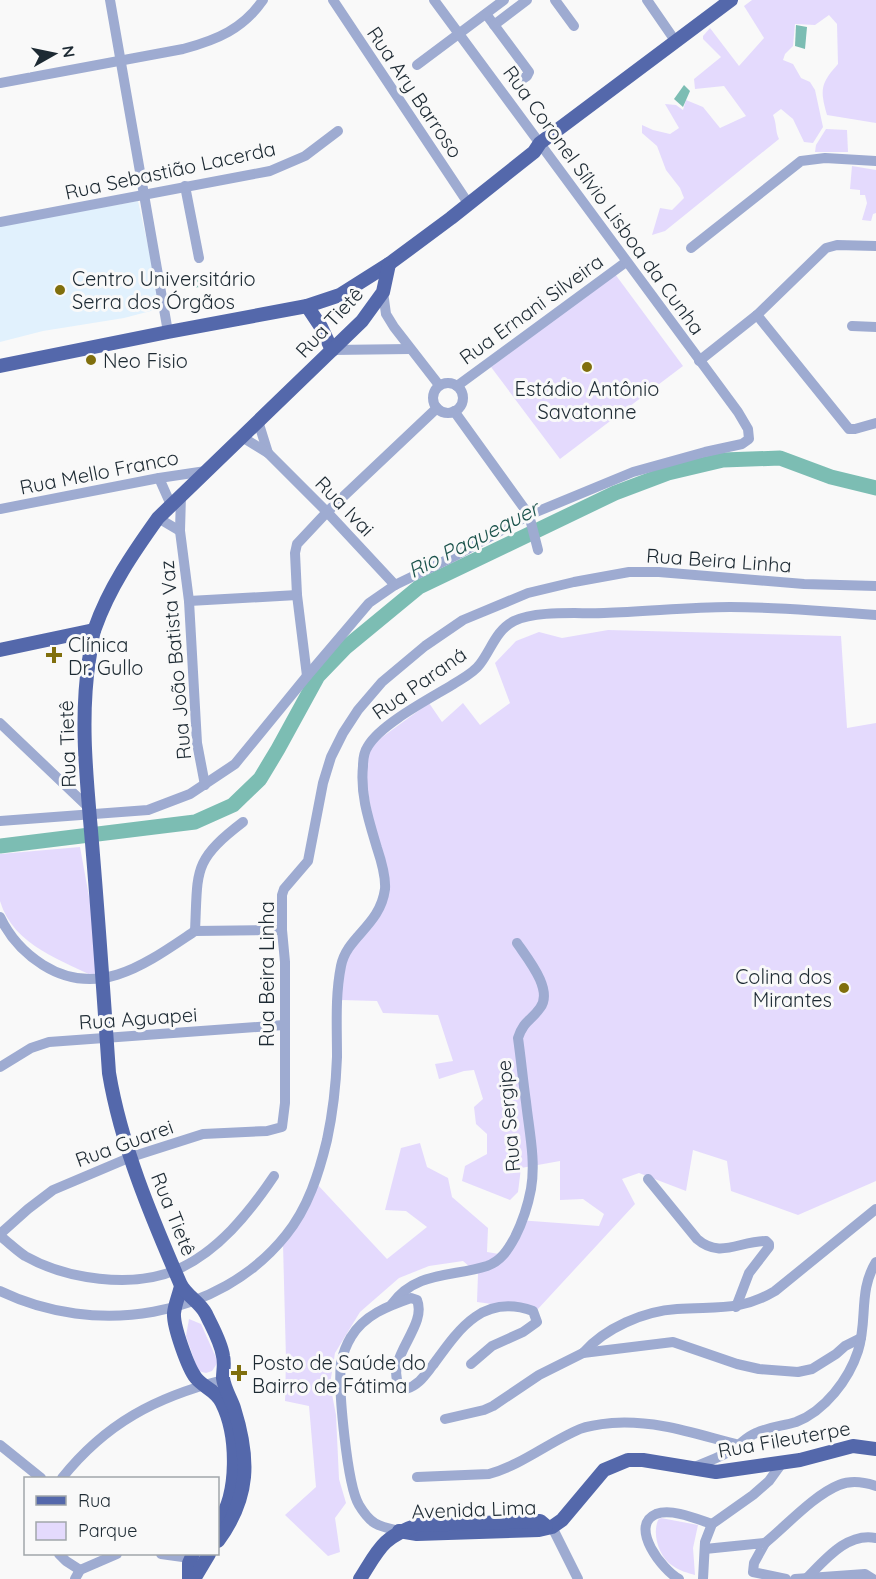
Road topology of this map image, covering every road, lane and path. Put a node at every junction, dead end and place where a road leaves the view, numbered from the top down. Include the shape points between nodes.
1 (110, 0) edge
2 (263, 0) edge
3 (333, 0) edge
4 (434, 0) edge
5 (504, 0) edge
6 (527, 0) edge
7 (555, 0) edge
8 (647, 0) edge
9 (731, 0) edge
10 (743, 0) edge
11 (486, 14) junction
12 (494, 25) junction
13 (574, 26) dead end
14 (459, 34) junction
15 (676, 42) junction
16 (120, 59) junction
17 (417, 65) dead end
18 (0, 83) edge
19 (515, 84) dead end
20 (338, 131) dead end
21 (540, 148) junction
22 (876, 161) edge
23 (185, 186) junction
24 (145, 195) junction
25 (468, 203) junction
26 (0, 222) edge
27 (876, 246) edge
28 (692, 248) dead end
29 (200, 258) dead end
30 (626, 262) junction
31 (389, 264) junction
32 (383, 292) junction
33 (307, 306) junction
34 (758, 315) junction
35 (852, 326) dead end
36 (876, 327) edge
37 (168, 332) junction
38 (410, 349) junction
39 (332, 351) junction
40 (699, 361) junction
41 (0, 366) edge
42 (439, 385) junction
43 (457, 386) junction
44 (437, 408) junction
45 (454, 411) junction
46 (258, 421) junction
47 (876, 423) edge
48 (242, 437) junction
49 (268, 453) junction
50 (206, 471) junction
51 (159, 478) junction
52 (181, 495) junction
53 (171, 505) junction
54 (0, 509) edge
55 (327, 512) junction
56 (158, 518) junction
57 (530, 521) junction
58 (180, 531) junction
59 (538, 550) dead end
60 (394, 585) junction
61 (876, 586) edge
62 (297, 595) junction
63 (189, 601) junction
64 (876, 615) edge
65 (94, 630) junction
66 (0, 650) edge
67 (307, 676) junction
68 (0, 723) edge
69 (205, 786) junction
70 (89, 816) junction
71 (0, 821) edge
72 (243, 822) dead end
73 (0, 917) edge
74 (282, 930) junction
75 (195, 931) junction
76 (517, 943) dead end
77 (101, 980) junction
78 (284, 1025) junction
79 (106, 1038) junction
80 (0, 1066) edge
81 (277, 1129) joint
82 (131, 1157) junction
83 (274, 1176) dead end
84 (648, 1179) dead end
85 (876, 1209) edge
86 (0, 1235) edge
87 (876, 1262) edge
88 (176, 1270) junction
89 (181, 1286) junction
90 (0, 1291) edge
91 (196, 1300) junction
92 (391, 1304) junction
93 (175, 1307) junction
94 (736, 1307) junction
95 (861, 1338) junction
96 (583, 1353) junction
97 (471, 1364) dead end
98 (223, 1380) junction
99 (205, 1384) junction
100 (230, 1409) junction
101 (444, 1419) dead end
102 (0, 1445) edge
103 (739, 1445) junction
104 (876, 1449) edge
105 (782, 1463) junction
106 (693, 1468) junction
107 (39, 1477) edge
108 (64, 1477) edge
109 (417, 1477) dead end
110 (876, 1486) edge
111 (223, 1522) edge
112 (712, 1524) junction
113 (550, 1527) junction
114 (399, 1531) junction
115 (219, 1537) edge
116 (876, 1538) edge
117 (765, 1543) junction
118 (705, 1549) junction
119 (60, 1555) edge
120 (115, 1555) edge
121 (200, 1555) edge
122 (77, 1575) edge
123 (752, 1576) edge
124 (192, 1579) edge
125 (360, 1579) edge
126 (578, 1579) edge
127 (679, 1579) edge
128 (703, 1579) edge
129 (786, 1579) edge
130 (795, 1579) edge
131 (806, 1579) edge
132 (873, 1579) edge

1 - 16 street
2 - 16 street via 245,21 208,42
3 - 25 street, Rua Ary Barroso
4 - 14 street, Rua Coronel Sílvio Lisboa da Cunha
5 - 11 street
6 - 12 street
7 - 13 street
8 - 15 street
9 - 15 main road
10 - 21 main road via 571,132
11 - 12 street
11 - 14 street
12 - 19 street via 529,72
14 - 17 street
14 - 21 street, Rua Coronel Sílvio Lisboa da Cunha
15 - 21 main road
16 - 18 street
16 - 24 street
20 - 23 street, Rua Sebastião Lacerda via 304,156 270,171
21 - 25 main road
21 - 30 street, Rua Coronel Sílvio Lisboa da Cunha
22 - 28 street via 801,161
23 - 24 street, Rua Sebastião Lacerda
23 - 29 street
24 - 26 street, Rua Sebastião Lacerda
24 - 37 street
25 - 31 main road
27 - 34 street via 826,248
30 - 40 street, Rua Coronel Sílvio Lisboa da Cunha
30 - 43 street, Rua Ernani Silveira
31 - 32 main road, Rua Tietê
31 - 33 main road via 340,295
32 - 38 street via 386,314
32 - 39 main road, Rua Tietê via 362,321
33 - 37 main road
33 - 39 main road
34 - 40 street
34 - 47 street via 849,429
35 - 36 street
37 - 41 main road
38 - 39 street
38 - 42 street
39 - 46 main road, Rua Tietê
40 - 57 street, Rua Coronel Sílvio Lisboa da Cunha via 745,422 750,435 746,442 633,472
42 - 43 street
42 - 44 street via 433,393
43 - 45 street via 462,399
44 - 45 street
44 - 55 street
45 - 57 street
46 - 48 main road, Rua Tietê
46 - 49 street, Rua Ivai
48 - 49 street, Rua Ivai
48 - 50 main road, Rua Tietê
49 - 55 street, Rua Ivai
50 - 51 street, Rua Mello Franco
50 - 52 main road, Rua Tietê
51 - 53 street
51 - 54 street, Rua Mello Franco
52 - 53 main road, Rua Tietê
52 - 58 street, Rua João Batista Vaz
53 - 56 main road, Rua Tietê
55 - 60 street, Rua Ivai
55 - 62 street via 297,544
56 - 58 street, Rua João Batista Vaz
56 - 65 main road, Rua Tietê via 131,556
57 - 59 street
57 - 60 street
58 - 63 street, Rua João Batista Vaz
60 - 67 street via 369,603
61 - 74 street, Rua Beira Linha via 629,573 528,593 463,620 382,682 343,733 323,783 308,861 284,889
62 - 63 street
62 - 67 street
63 - 69 street, Rua João Batista Vaz via 197,743
64 - 91 street, Rua Paraná via 729,607 554,614 516,620 499,634 479,666 375,736 366,748 362,777 364,806 385,885 381,905 342,962 336,1001 334,1102 316,1178 303,1210 286,1236 249,1273
65 - 66 main road
65 - 70 main road, Rua Tietê via 84,701
67 - 69 street via 236,765
68 - 70 street
69 - 70 street via 148,810
70 - 71 street
70 - 77 main road, Rua Tietê
72 - 75 street via 216,844 201,864
73 - 77 street via 28,955 50,969 72,978
74 - 75 street
74 - 78 street, Rua Beira Linha
75 - 77 street via 144,964
76 - 92 street, Rua Sergipe via 543,989 540,1008 522,1025 518,1038 532,1173 519,1229 495,1262 434,1276 400,1292
77 - 79 main road, Rua Tietê
78 - 79 street, Rua Aguapei
78 - 81 street, Rua Beira Linha via 285,1103 283,1123
79 - 80 street, Rua Aguapei via 40,1045
79 - 82 main road, Rua Tietê via 113,1098
81 - 82 street, Rua Guarei via 203,1134
82 - 86 street, Rua Guarei via 53,1190
82 - 88 main road, Rua Tietê
83 - 88 street via 236,1227 201,1256
84 - 94 street via 705,1246 714,1249 757,1241 769,1244 749,1273
85 - 94 street via 775,1290
86 - 88 street via 24,1255 50,1267 103,1281
87 - 95 street via 864,1290
88 - 89 main road, Rua Tietê
89 - 91 main road, Rua Tietê
89 - 93 main road, Rua Tietê
90 - 93 street, Rua Paraná via 78,1315 149,1313
91 - 93 street, Rua Paraná
91 - 98 main road, Rua Tietê via 222,1349
92 - 97 street via 411,1298 420,1307 397,1365 397,1382 406,1389 420,1381 451,1341 483,1311 501,1307 533,1311 537,1322 532,1328 492,1346
92 - 114 street, Rua Sergipe via 355,1332 345,1348 341,1372 353,1491 358,1504 377,1526
93 - 99 main road via 178,1336 196,1377
94 - 96 street via 674,1309 632,1320 593,1341
95 - 96 street via 812,1369 798,1372 737,1364 673,1342
95 - 103 street via 852,1365 821,1406 796,1422 763,1430
96 - 101 street via 493,1406
98 - 99 street
98 - 100 main road, Rua Tietê
99 - 100 main road
99 - 108 street via 132,1415 94,1442
100 - 111 main road, Rua Tietê via 239,1473
102 - 107 street
103 - 106 street
103 - 109 street via 664,1425 624,1422 575,1431 498,1472
104 - 105 main road, Rua Fileuterpe via 853,1446
105 - 106 main road, Rua Fileuterpe via 716,1472
105 - 112 street via 753,1495
106 - 113 main road, Rua Fileuterpe via 643,1460 615,1464 604,1470 567,1515
110 - 117 street via 859,1482 824,1493
111 - 115 main road, Rua Tietê
112 - 118 street
112 - 127 street via 664,1513 647,1523 645,1530 652,1551
113 - 114 main road, Avenida Lima via 540,1521 476,1527 418,1525
113 - 126 street
114 - 125 main road via 386,1540
116 - 131 street via 849,1541
117 - 118 street
117 - 123 street
118 - 128 street
119 - 122 street
120 - 122 street
121 - 124 main road
123 - 129 street
130 - 131 street
131 - 132 street via 865,1574

